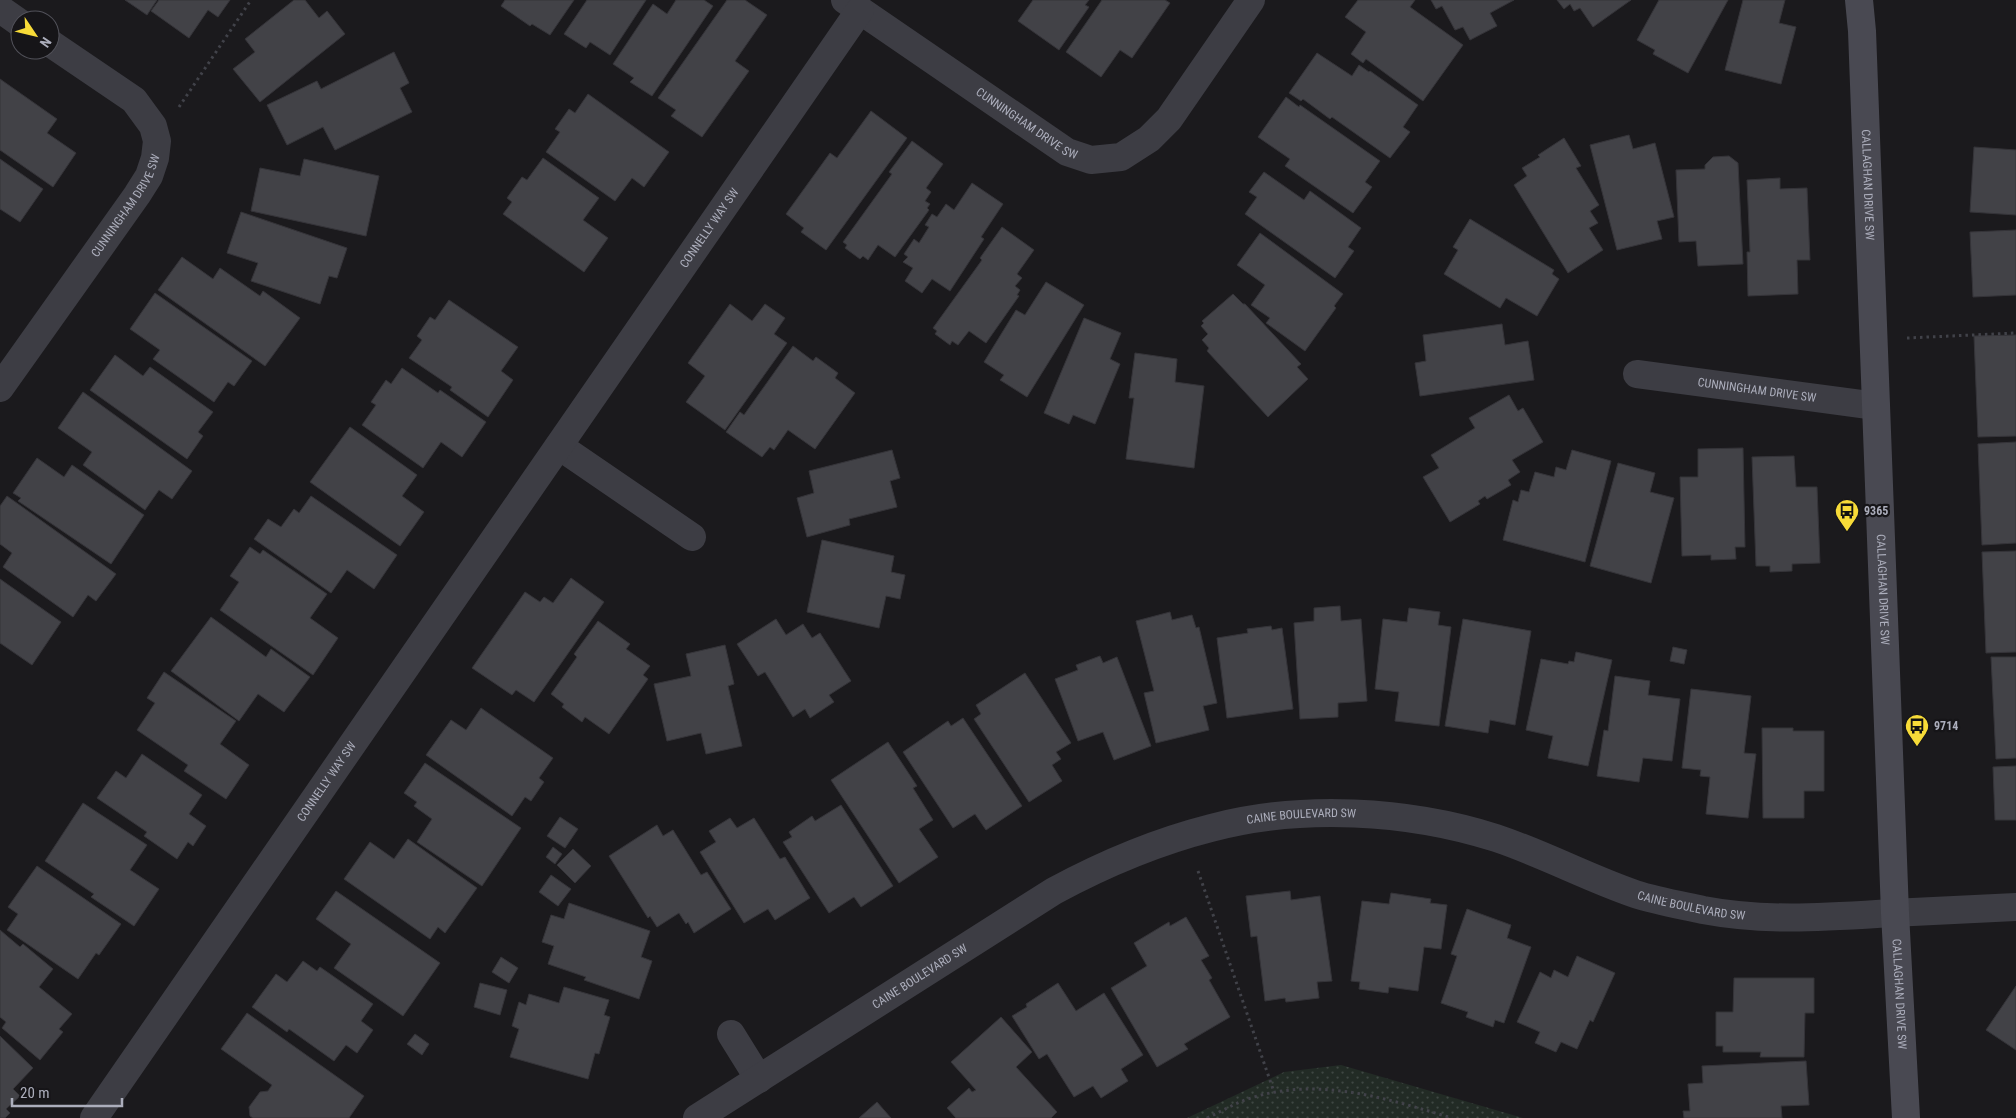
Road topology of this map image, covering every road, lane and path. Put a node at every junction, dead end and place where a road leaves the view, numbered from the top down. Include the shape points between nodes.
1 (251, 0) edge
2 (1250, 0) edge
3 (1859, 0) edge
4 (852, 5) edge
5 (60, 50) edge
6 (156, 141) junction
7 (2016, 333) edge
8 (1874, 340) junction
9 (1637, 374) dead end
10 (0, 388) edge
11 (1876, 406) junction
12 (560, 446) junction
13 (692, 537) dead end
14 (1198, 871) dead end
15 (2016, 907) edge
16 (1895, 913) junction
17 (731, 1034) dead end
18 (759, 1079) junction
19 (1274, 1092) junction
20 (102, 1115) edge
21 (697, 1118) edge
22 (1207, 1118) edge
23 (1452, 1118) edge
24 (1906, 1118) edge

1 - 6 path
2 - 4 street, CUNNINGHAM DRIVE SW via 1169,119 1149,139 1121,157 1091,160 1067,152
3 - 8 street, CALLAGHAN DRIVE SW
4 - 12 street, CONNELLY WAY SW
5 - 6 street, CUNNINGHAM DRIVE SW via 134,100 153,126
6 - 10 street, CUNNINGHAM DRIVE SW via 149,176 138,195
7 - 8 path
8 - 11 street, CALLAGHAN DRIVE SW
9 - 11 street, CUNNINGHAM DRIVE SW
11 - 16 street, CALLAGHAN DRIVE SW
12 - 13 street
12 - 20 street, CONNELLY WAY SW
14 - 19 path
15 - 16 street, CAINE BOULEVARD SW
16 - 18 street, CAINE BOULEVARD SW via 1802,918 1731,915 1636,894 1507,842 1431,821 1359,814 1257,819 1168,840 1088,873 1054,891
16 - 24 street, CALLAGHAN DRIVE SW
17 - 18 street
18 - 21 street, CAINE BOULEVARD SW
19 - 22 path via 1245,1100
19 - 23 path via 1324,1088 1353,1092

